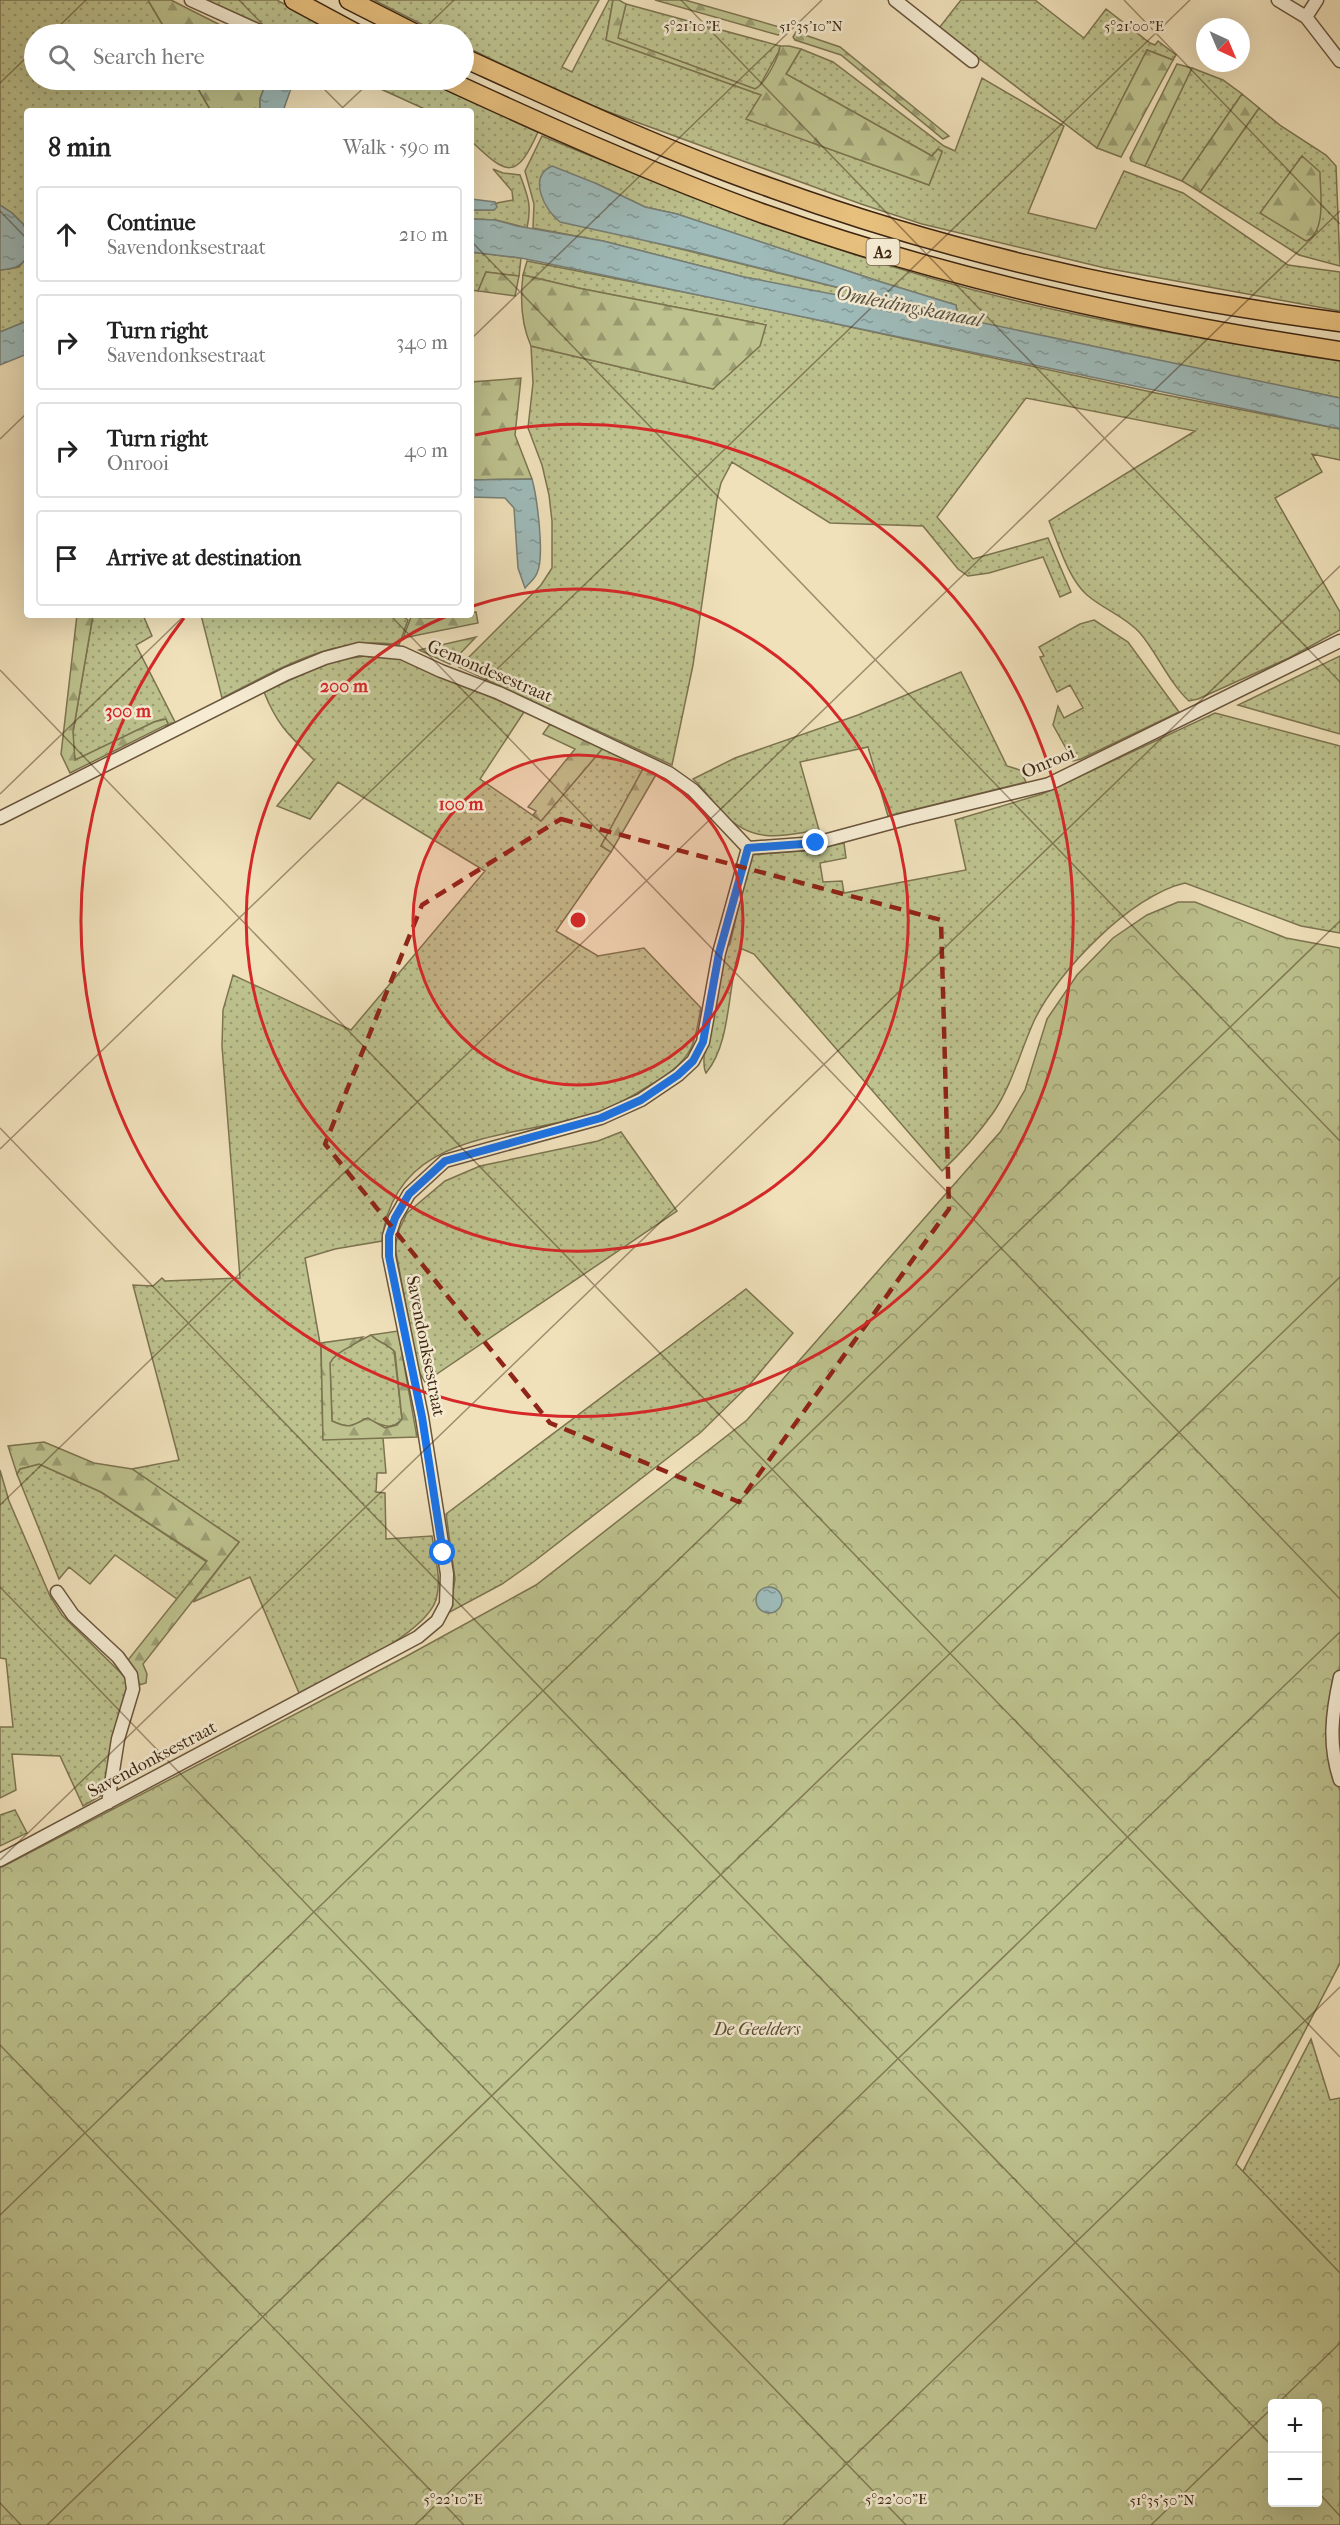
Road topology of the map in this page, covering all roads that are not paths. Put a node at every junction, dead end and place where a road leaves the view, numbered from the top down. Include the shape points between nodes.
1 (191, 0) edge
2 (294, 0) edge
3 (349, 0) edge
4 (895, 0) edge
5 (1278, 0) edge
6 (1317, 0) edge
7 (1306, 17) junction
8 (244, 24) edge
9 (338, 24) edge
10 (396, 24) edge
11 (972, 61) dead end
12 (1340, 62) edge
13 (474, 63) edge
14 (469, 90) edge
15 (1340, 322) edge
16 (1340, 351) edge
17 (1340, 641) edge
18 (0, 818) edge
19 (748, 848) junction
20 (57, 1592) dead end
21 (1340, 1677) edge
22 (1340, 1780) edge
23 (108, 1803) junction
24 (0, 1860) edge

1 - 8 street
2 - 9 highway
3 - 10 highway
4 - 11 street
5 - 7 street
6 - 7 street
7 - 12 street
13 - 15 highway, A2 via 577,110 772,189 843,213 1104,281 1241,310
14 - 16 highway, A2 via 698,189 935,268 1235,336
17 - 19 street, Onrooi via 1049,784 816,843
18 - 19 street, Gemondesestraat via 285,674 358,649 402,653 500,693 669,773 693,790
19 - 23 street, Savendonksestraat via 719,953 703,1042 693,1061 641,1100 601,1118 445,1161 409,1194 395,1218 389,1236 389,1256 422,1417 447,1574 446,1604 437,1621 418,1637
20 - 23 street via 73,1615 118,1657 131,1675 133,1689 118,1739
21 - 22 street via 1331,1719
23 - 24 street, Savendonksestraat

